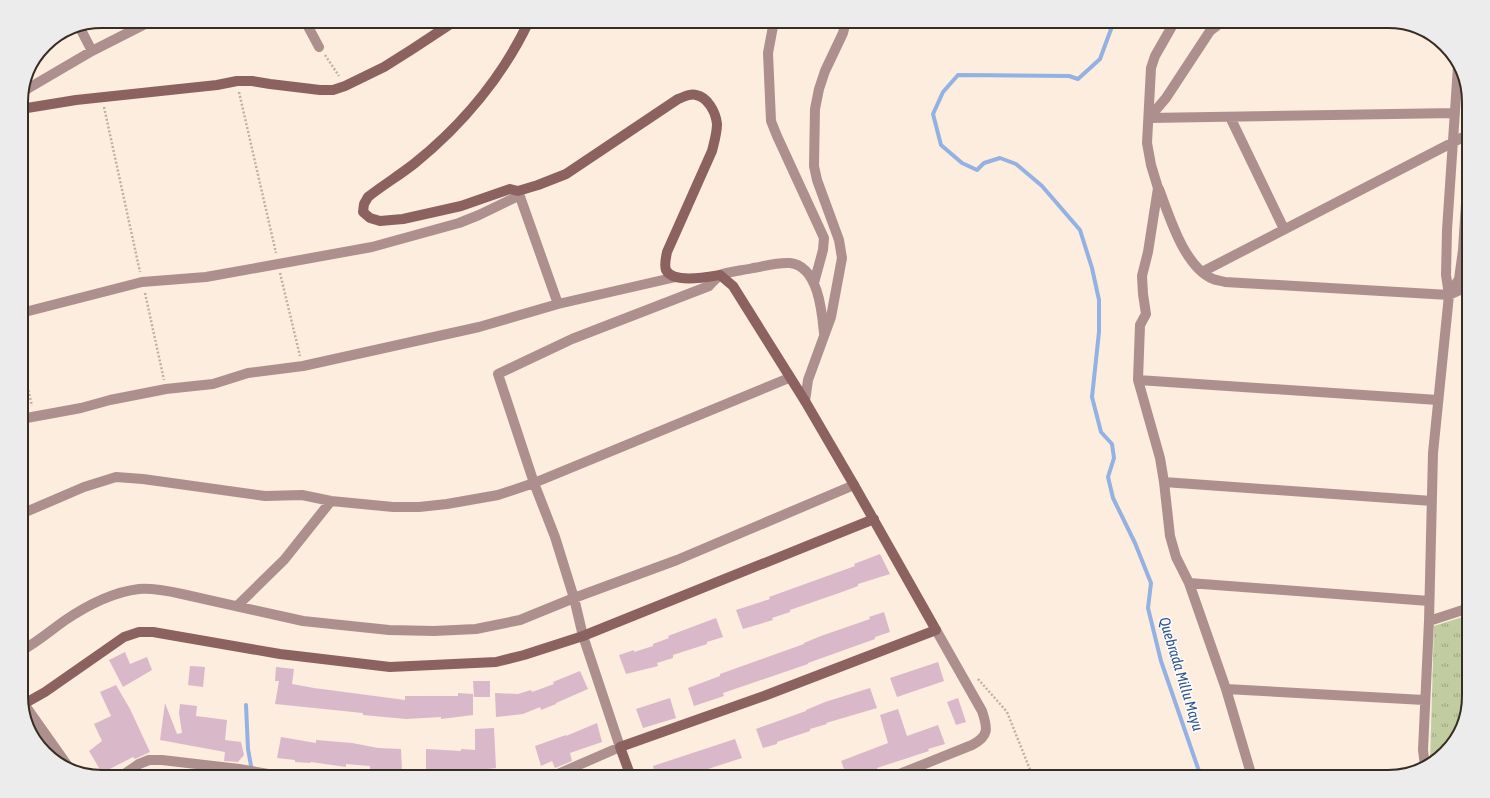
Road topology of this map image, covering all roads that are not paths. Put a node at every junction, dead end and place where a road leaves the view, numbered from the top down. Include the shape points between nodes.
1 (137, 28) edge
2 (309, 28) edge
3 (444, 28) edge
4 (526, 28) edge
5 (773, 28) edge
6 (844, 28) edge
7 (1171, 28) edge
8 (1214, 28) edge
9 (82, 31) edge
10 (319, 47) road end
11 (92, 51) junction
12 (1457, 76) edge
13 (29, 88) edge
14 (28, 108) edge
15 (1455, 113) junction
16 (1230, 117) junction
17 (1149, 118) junction
18 (1462, 138) edge
19 (1453, 142) junction
20 (1158, 188) junction
21 (518, 191) junction
22 (1284, 229) junction
23 (1462, 266) edge
24 (1202, 272) junction
25 (720, 276) junction
26 (676, 277) junction
27 (814, 283) junction
28 (1462, 289) edge
29 (1449, 295) junction
30 (558, 304) junction
31 (28, 311) edge
32 (824, 332) junction
33 (789, 378) junction
34 (1138, 380) junction
35 (1438, 400) junction
36 (805, 401) junction
37 (28, 418) edge
38 (1164, 482) junction
39 (534, 483) junction
40 (854, 485) junction
41 (331, 501) junction
42 (1432, 501) junction
43 (28, 511) edge
44 (874, 519) junction
45 (1189, 583) junction
46 (574, 598) junction
47 (1429, 601) junction
48 (237, 606) junction
49 (1462, 610) edge
50 (1429, 621) junction
51 (936, 630) junction
52 (583, 636) junction
53 (28, 646) edge
54 (1226, 689) junction
55 (1424, 700) junction
56 (28, 701) edge
57 (30, 714) edge
58 (620, 747) junction
59 (62, 757) edge
60 (1424, 760) edge
61 (130, 770) edge
62 (222, 770) edge
63 (567, 770) edge
64 (628, 770) edge
65 (910, 770) edge
66 (1250, 770) edge

1 - 11 street
2 - 10 street
3 - 14 street via 384,67 333,90 252,80
4 - 21 street via 500,74 470,109 415,163 368,197 363,212 370,218 380,221 403,219 461,206 510,189
5 - 27 street via 768,53 771,121 824,238 821,261
6 - 32 street via 825,71 815,109 814,166 839,240 842,258 835,301
7 - 17 street via 1151,68
8 - 17 street via 1166,98
9 - 11 street
11 - 13 street
12 - 15 street
15 - 16 street
15 - 19 street
16 - 17 street
16 - 22 street
17 - 20 street via 1147,143
18 - 19 street
19 - 22 street
19 - 29 street via 1446,275
20 - 24 street via 1186,251
20 - 34 street via 1142,276 1146,314 1140,325
21 - 26 street via 566,174 678,99 697,95 713,110 717,123 716,136 712,152 667,252 665,268
21 - 30 street
21 - 31 street via 514,198 479,215 437,230 372,247 206,277 142,282
22 - 24 street
23 - 29 street via 1459,279
24 - 29 street via 1225,282
25 - 26 street via 688,279
25 - 27 street via 779,263 790,263 805,271
25 - 33 street via 733,286 742,298
25 - 39 street via 709,286 572,339 498,374
26 - 30 street
27 - 32 street via 822,311
28 - 29 street
29 - 35 street
30 - 37 street via 479,327 302,366 248,373 213,384 166,389
32 - 36 street via 808,380
33 - 36 street
33 - 39 street
34 - 35 street
34 - 38 street via 1160,458
35 - 42 street
36 - 40 street
38 - 42 street
38 - 45 street via 1170,536 1176,558
39 - 41 street via 498,494 419,507 393,508
39 - 46 street via 555,537
40 - 44 street
40 - 46 street via 677,560
41 - 43 street via 302,495 265,496 143,479 116,478 84,487
41 - 48 street via 284,560
42 - 47 street
44 - 51 street
44 - 52 street
45 - 47 street
45 - 54 street
46 - 48 street via 520,620 476,629 434,631 389,630 303,620
46 - 52 street
47 - 50 street
48 - 53 street via 163,590 140,589 122,592 100,600 70,617
49 - 50 street
50 - 55 street
51 - 58 street via 764,696
51 - 65 street via 982,711 986,732 981,740 972,745
52 - 56 street via 496,662 390,667 280,654 139,632 124,637
52 - 58 street
54 - 55 street
54 - 66 street
55 - 60 street
57 - 59 street
58 - 63 street
58 - 64 street
61 - 62 street via 149,760

